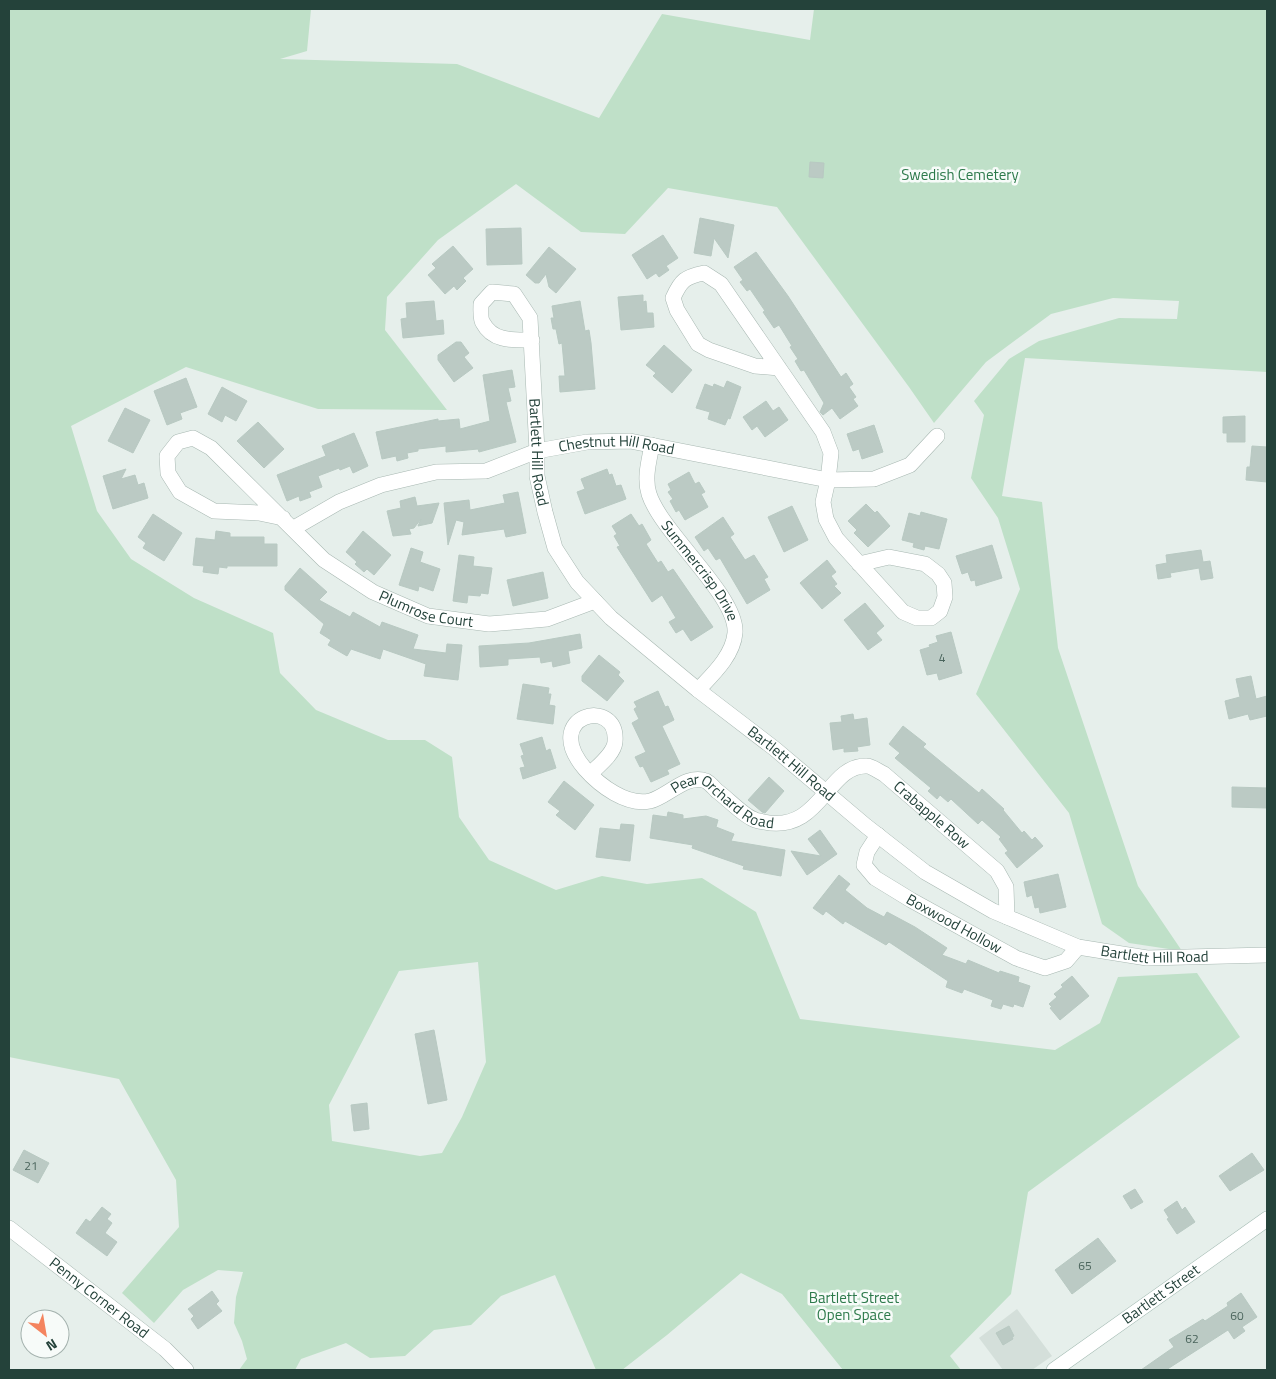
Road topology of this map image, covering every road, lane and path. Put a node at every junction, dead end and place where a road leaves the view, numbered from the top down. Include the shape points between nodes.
1 (532, 340) dead end
2 (780, 368) junction
3 (937, 436) dead end
4 (652, 445) junction
5 (537, 451) junction
6 (828, 480) junction
7 (289, 523) junction
8 (859, 564) junction
9 (595, 601) junction
10 (698, 690) junction
11 (590, 774) dead end
12 (827, 793) junction
13 (878, 835) junction
14 (1007, 917) junction
15 (1078, 947) junction
16 (1267, 955) edge
17 (1267, 1219) edge
18 (9, 1228) edge
19 (186, 1370) edge
20 (1054, 1370) edge

1 - 5 street, Bartlett Hill Road
2 - 2 street via 754,366 698,344 673,298 678,286 688,277 704,273 721,284
2 - 6 street via 823,432 831,453
3 - 6 street, Chestnut Hill Road via 910,465 874,479
4 - 5 street, Chestnut Hill Road via 630,440 587,442
4 - 6 street, Chestnut Hill Road
4 - 10 street, Summercrisp Drive via 646,477 649,494 658,512 724,600 733,617 735,633 729,652
5 - 7 street, Chestnut Hill Road via 486,471 436,472 381,485
5 - 9 street, Bartlett Hill Road via 537,476 556,548 577,582
6 - 8 street via 822,502 826,519 836,538
7 - 7 street, Plumrose Court via 211,448 192,438 178,442 167,456 168,473 180,492 214,511 259,513
7 - 9 street, Plumrose Court via 324,560 373,592 428,616 489,624 547,619
8 - 8 street via 903,612 917,618 931,618 940,611 945,597 944,583 925,564 890,557
9 - 10 street, Bartlett Hill Road
10 - 12 street, Bartlett Hill Road
11 - 12 street, Pear Orchard Road via 618,795 636,802 651,800 691,780 705,781 752,819 770,823 791,821 812,810
12 - 13 street, Bartlett Hill Road
12 - 14 street, Crabapple Row via 840,776 852,768 869,766 884,774 997,871 1006,887
13 - 14 street, Bartlett Hill Road via 925,872
13 - 15 street, Boxwood Hollow via 866,852 864,865 875,878 910,900 1008,954 1045,968 1066,961
14 - 15 street, Bartlett Hill Road
15 - 16 street, Bartlett Hill Road via 1147,958
17 - 20 street, Bartlett Street
18 - 19 street, Penny Corner Road

